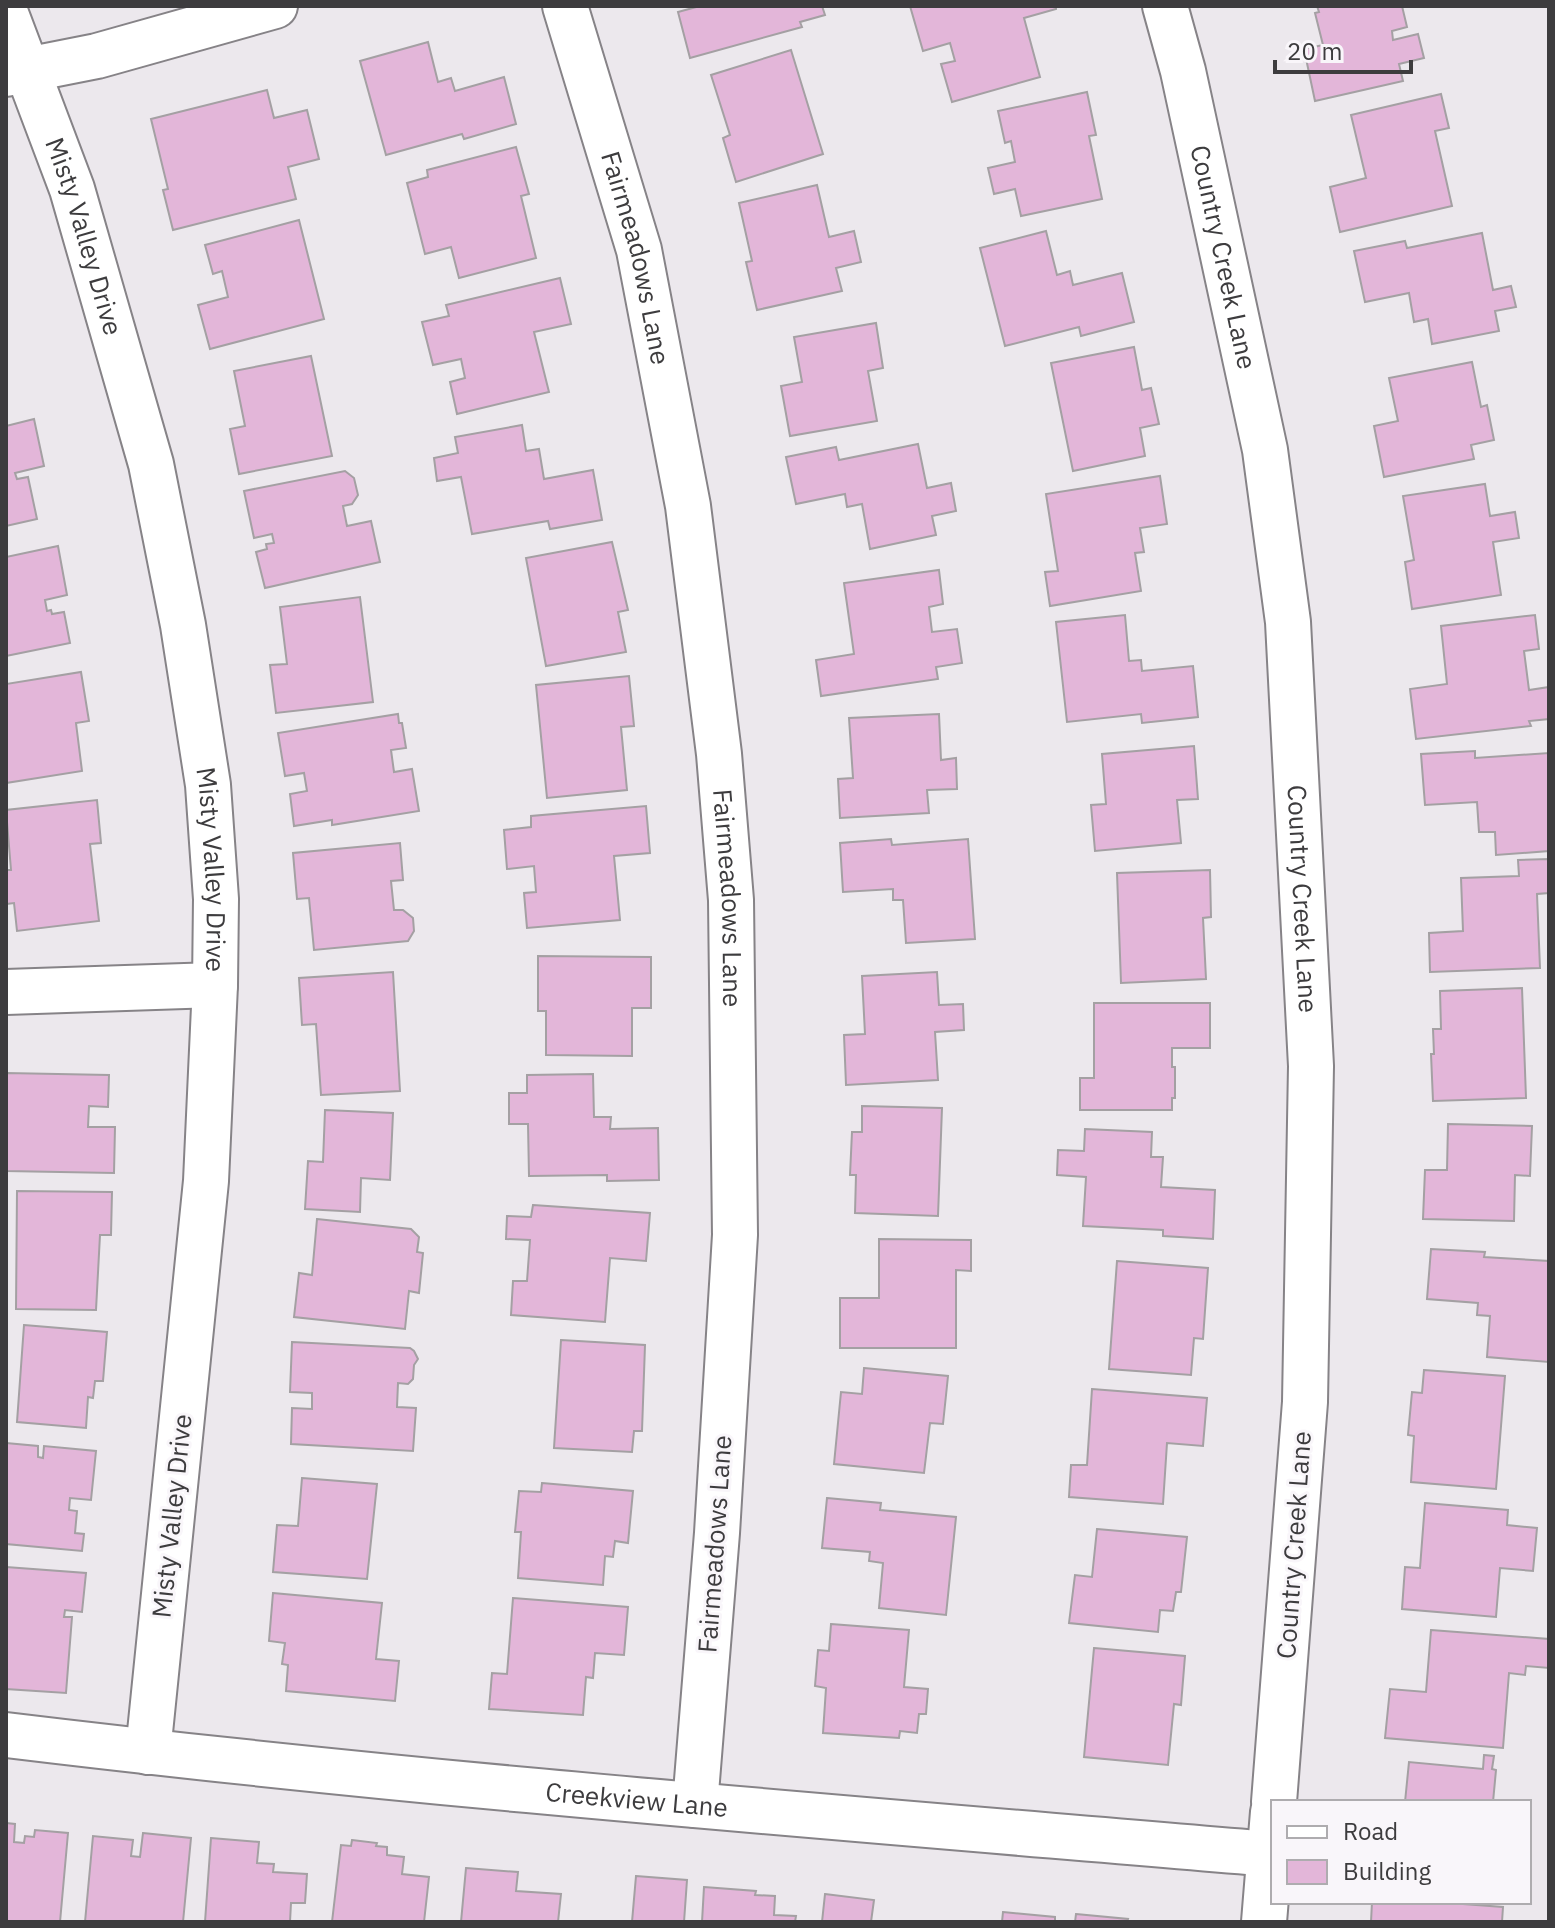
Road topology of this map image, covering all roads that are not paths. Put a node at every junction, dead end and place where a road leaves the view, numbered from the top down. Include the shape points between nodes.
1 (275, 6) edge
2 (565, 6) edge
3 (1165, 6) edge
4 (6, 14) edge
5 (16, 72) edge
6 (215, 985) junction
7 (6, 992) edge
8 (6, 1735) edge
9 (148, 1752) junction
10 (1274, 1800) edge
11 (695, 1805) junction
12 (1271, 1833) edge
13 (1264, 1922) edge

1 - 5 street via 97,56
2 - 11 street, Fairmeadows Lane via 639,250 685,491 719,754 731,900 735,1235
3 - 10 street, Country Creek Lane via 1265,450 1288,622 1311,1066 1305,1402
4 - 5 street, Misty Valley Drive
5 - 6 street, Misty Valley Drive via 72,189 151,464 208,785 216,899
6 - 7 street
6 - 9 street, Misty Valley Drive via 206,1181
8 - 9 street, Creekview Lane
9 - 11 street, Creekview Lane
11 - 12 street, Creekview Lane
12 - 13 street

